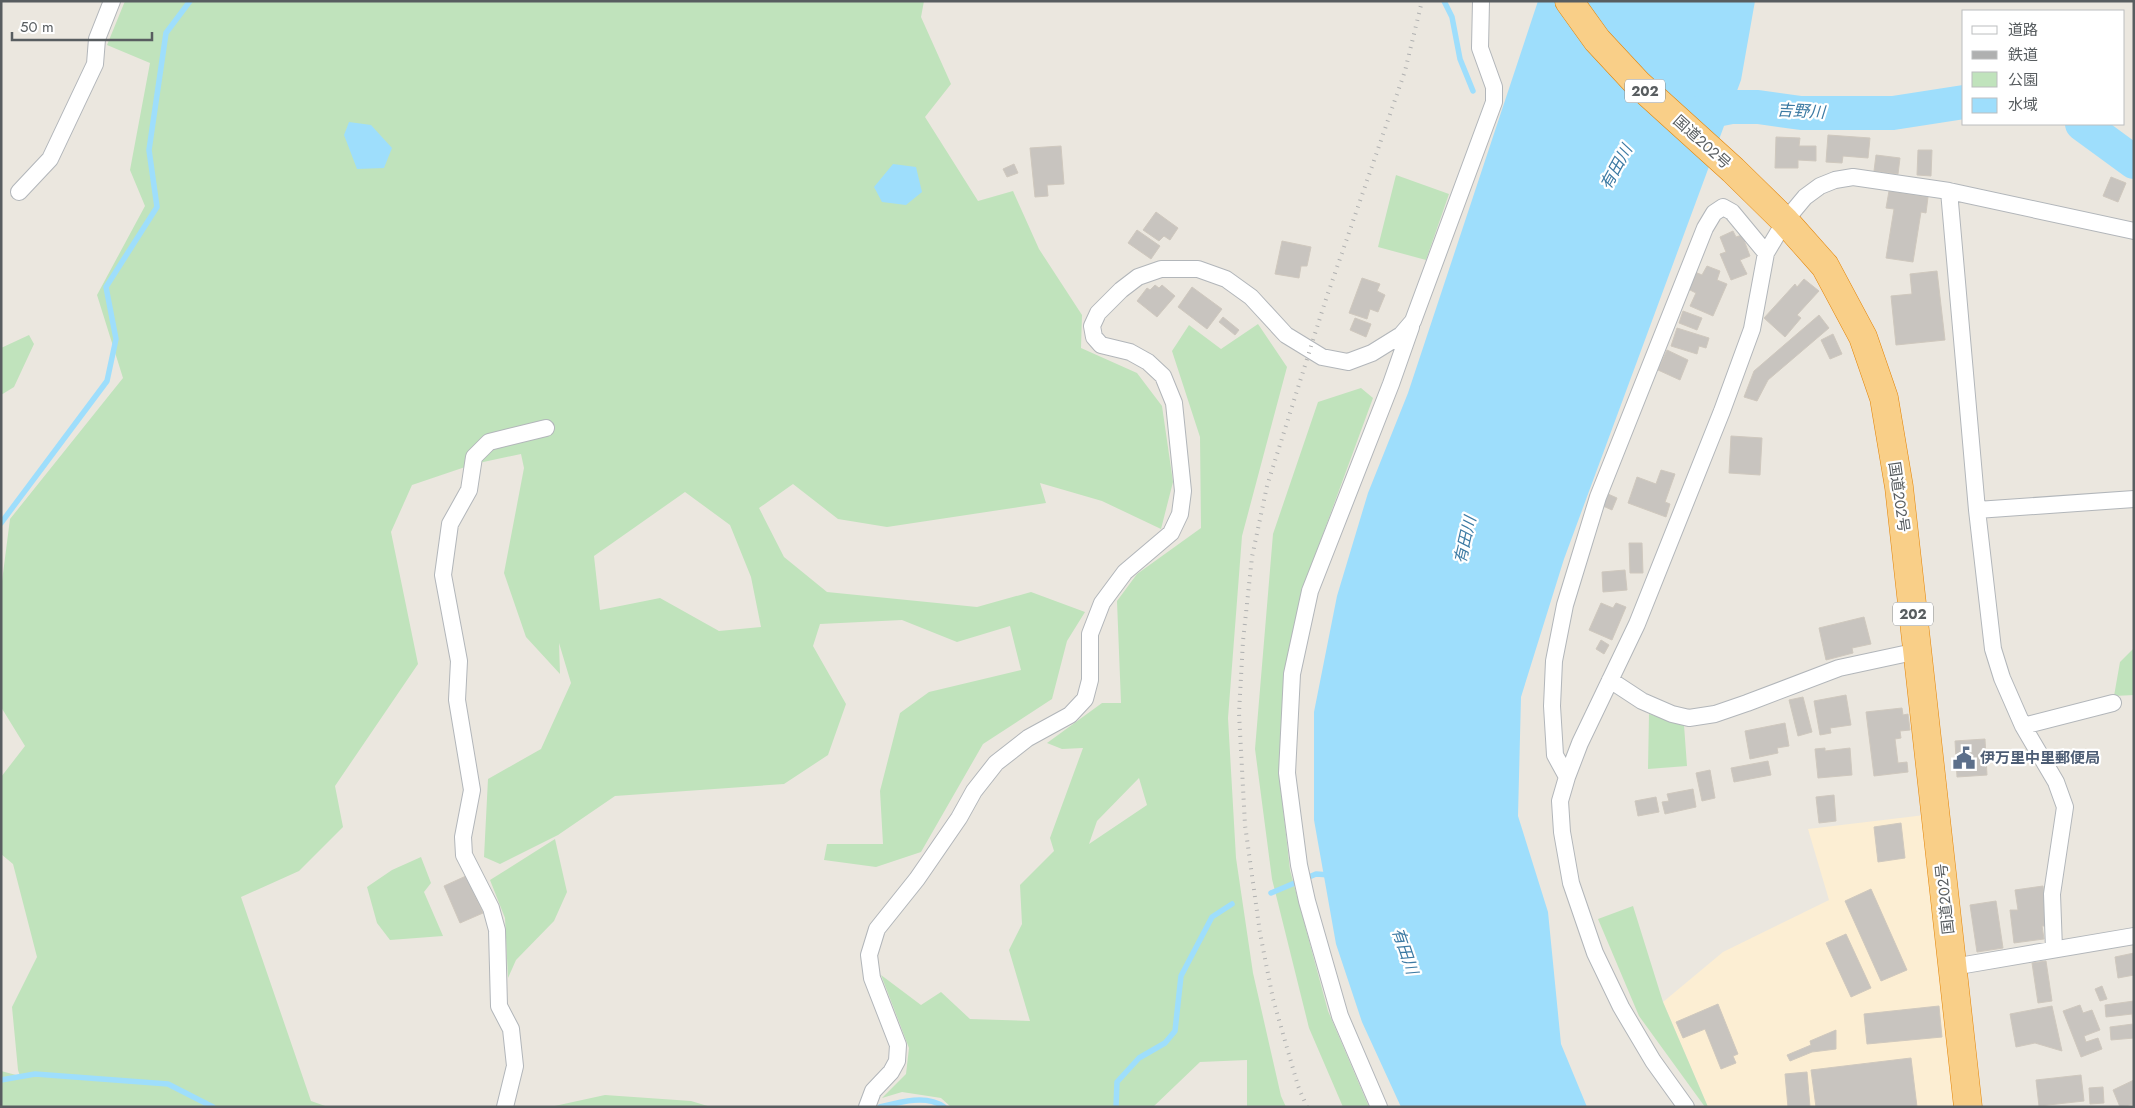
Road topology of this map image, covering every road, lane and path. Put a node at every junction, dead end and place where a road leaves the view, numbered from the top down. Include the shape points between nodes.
1 (112, 1) edge
2 (1481, 1) edge
3 (1569, 1) edge
4 (1949, 191) junction
5 (19, 192) dead end
6 (1785, 221) junction
7 (2134, 231) edge
8 (1766, 252) junction
9 (1412, 321) junction
10 (546, 428) dead end
11 (2134, 499) edge
12 (1977, 510) junction
13 (1918, 651) junction
14 (1610, 680) junction
15 (2113, 703) dead end
16 (2023, 726) junction
17 (1566, 777) junction
18 (2134, 936) edge
19 (2054, 949) junction
20 (1953, 967) junction
21 (867, 1104) edge
22 (505, 1107) edge
23 (1379, 1107) edge
24 (1686, 1107) edge
25 (1968, 1107) edge

1 - 5 street via 97,39 94,64 50,159
2 - 9 street via 1480,48 1494,87 1494,102
3 - 6 highway, 国道202号 / 202 via 1598,40 1637,83
4 - 6 street via 1853,177 1835,180 1805,197
4 - 7 street
4 - 12 street
6 - 8 street
6 - 13 highway, 国道202号 / 202 via 1825,266 1843,298 1884,398 1899,487
8 - 14 street via 1752,329 1637,624
8 - 17 street via 1732,212 1723,208 1714,213 1705,228 1598,497 1565,605 1554,661 1555,755
9 - 21 street via 1401,335 1372,353 1348,362 1322,357 1286,335 1250,296 1226,278 1198,269 1161,269 1138,277 1098,313 1092,326 1094,337 1101,345 1130,352 1163,376 1174,403 1182,491 1180,514 1171,533 1125,572 1102,603 1090,634 1090,680 1085,699 1070,715 1028,738 996,763 917,879 877,929 869,955 872,978 898,1045 897,1061 873,1091
9 - 23 street via 1391,384 1310,591 1292,674 1287,773 1298,866 1307,901 1340,1016
10 - 22 street via 490,442 474,457 469,490 450,524 443,575 459,660 456,700 472,790 463,837 464,855 491,908 497,930 498,1006 511,1029 515,1066
11 - 12 street
12 - 16 street via 1993,649
13 - 14 street via 1839,668 1723,712 1689,718 1642,701
13 - 20 highway, 国道202号 / 202
14 - 17 street
15 - 16 street
16 - 19 street via 2056,782 2065,807 2052,894
17 - 24 street via 1560,801 1562,832 1571,883 1595,953 1621,1007 1653,1061
18 - 19 street
19 - 20 street
20 - 25 highway, 国道202号 / 202

